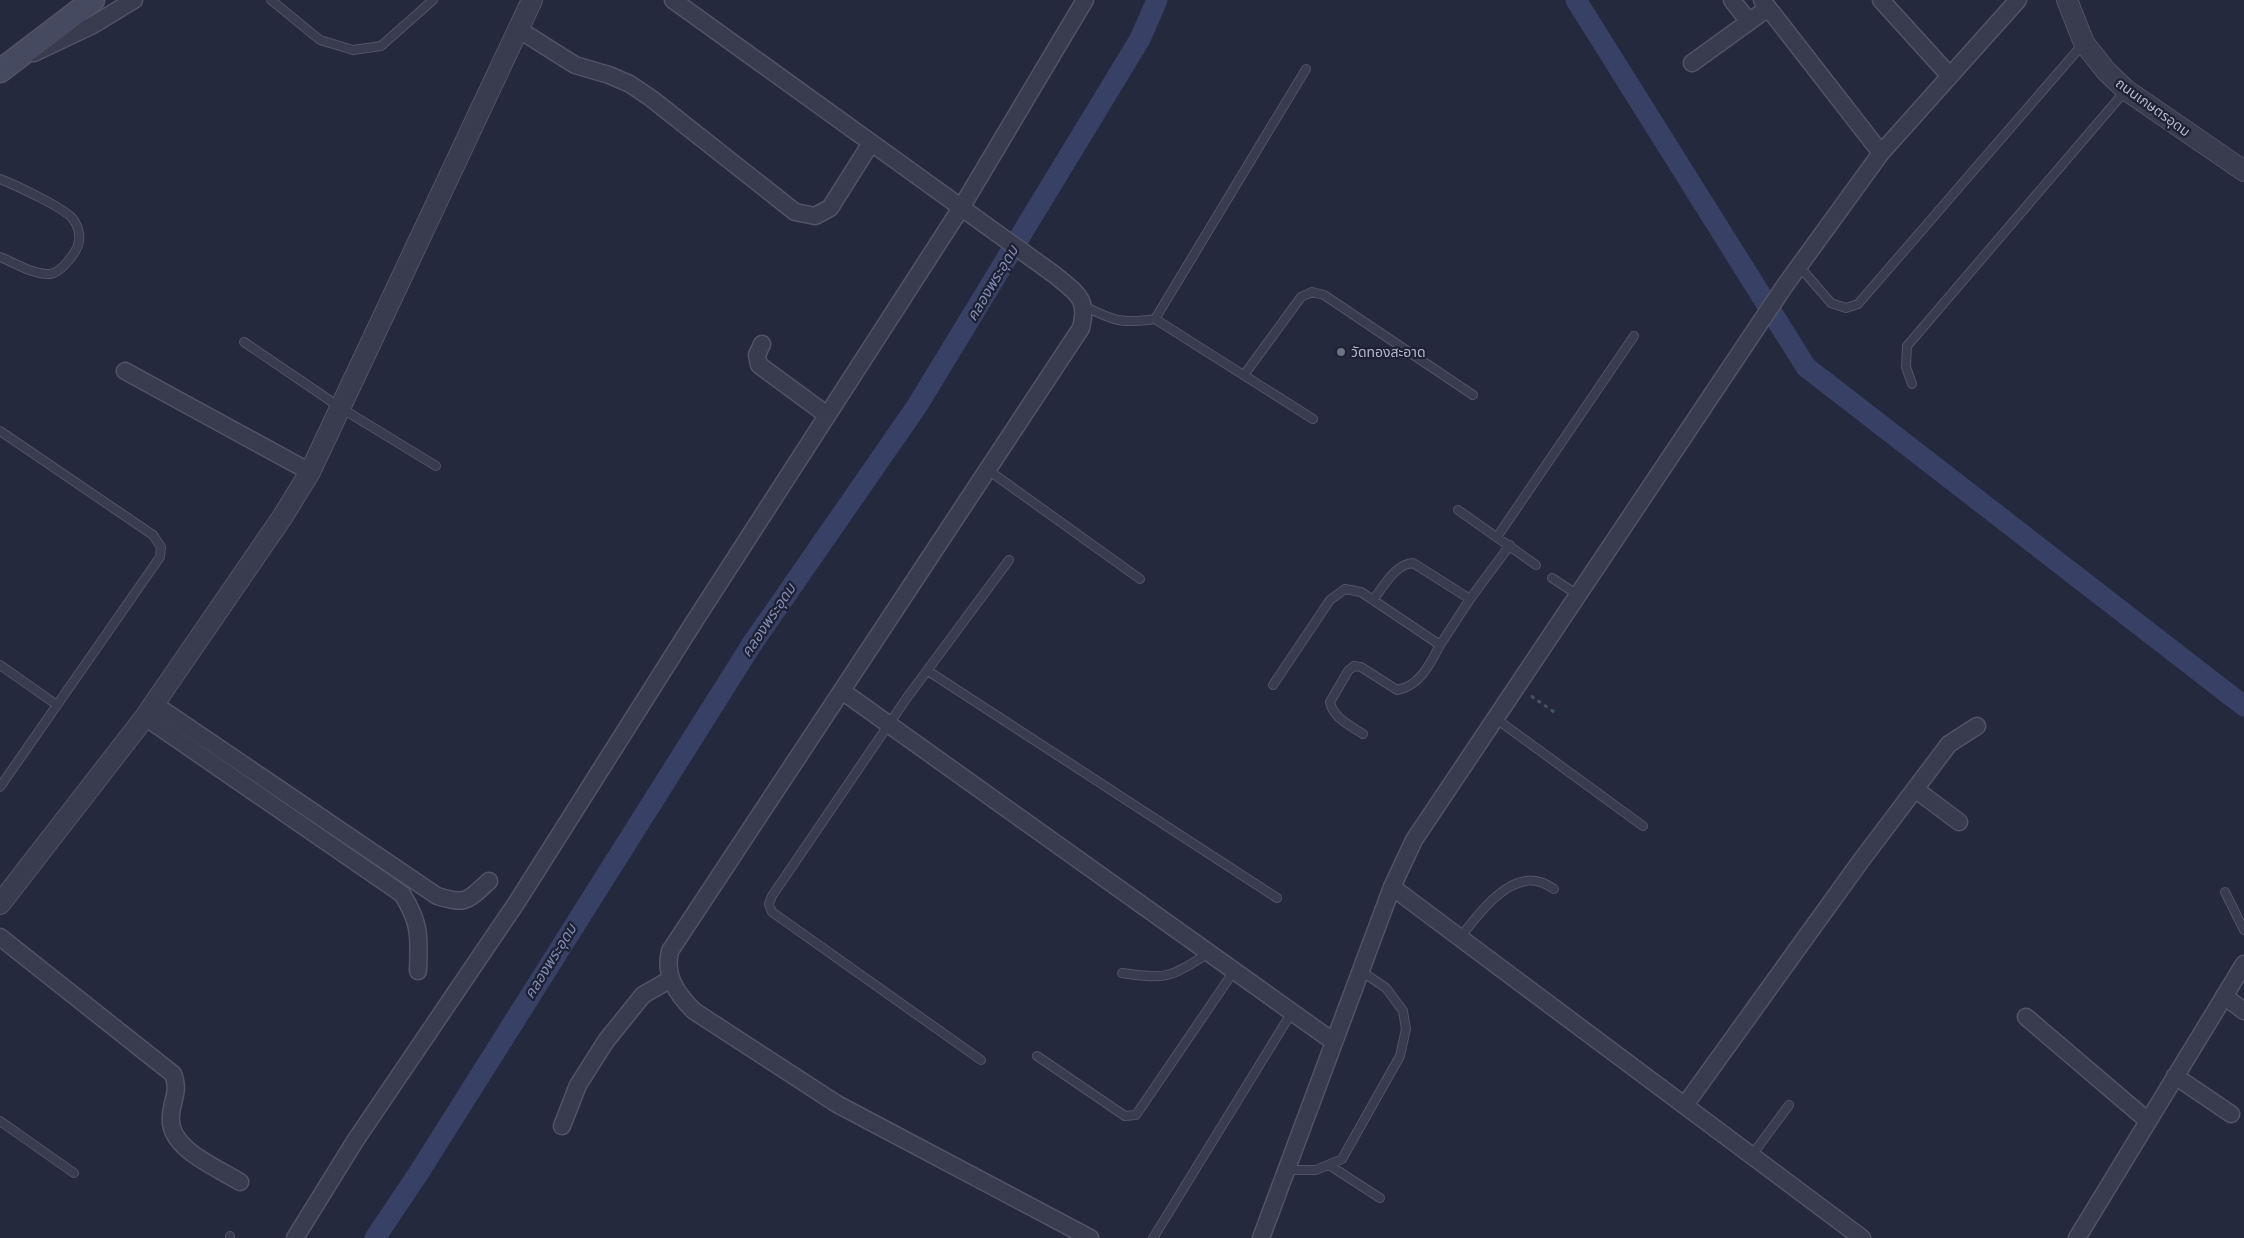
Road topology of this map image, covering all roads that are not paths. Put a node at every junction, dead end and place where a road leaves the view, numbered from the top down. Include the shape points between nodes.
1 (93, 0) edge
2 (134, 0) edge
3 (271, 0) edge
4 (433, 0) edge
5 (532, 0) edge
6 (673, 0) edge
7 (1085, 0) edge
8 (1732, 0) edge
9 (1881, 0) edge
10 (2018, 0) edge
11 (2067, 0) edge
12 (1765, 4) edge
13 (1749, 22) junction
14 (518, 29) junction
15 (2084, 42) junction
16 (1692, 64) dead end
17 (5, 67) edge
18 (1306, 68) dead end
19 (1950, 76) junction
20 (2126, 90) junction
21 (871, 143) junction
22 (1881, 153) junction
23 (2244, 171) edge
24 (0, 179) edge
25 (960, 208) junction
26 (0, 257) edge
27 (1800, 266) junction
28 (1084, 306) junction
29 (1155, 319) junction
30 (1634, 336) dead end
31 (244, 342) dead end
32 (762, 344) dead end
33 (125, 371) dead end
34 (1244, 375) junction
35 (1912, 384) dead end
36 (1473, 394) dead end
37 (341, 408) junction
38 (827, 415) junction
39 (1313, 419) dead end
40 (0, 431) edge
41 (436, 466) dead end
42 (988, 470) junction
43 (310, 472) junction
44 (1458, 510) dead end
45 (1497, 536) junction
46 (1510, 545) junction
47 (1009, 560) dead end
48 (1536, 565) dead end
49 (1552, 578) dead end
50 (1140, 579) dead end
51 (1578, 595) junction
52 (1470, 599) junction
53 (1374, 600) junction
54 (1440, 645) junction
55 (0, 665) edge
56 (928, 671) junction
57 (1273, 685) dead end
58 (842, 691) junction
59 (57, 705) junction
60 (150, 711) junction
61 (1495, 718) junction
62 (890, 724) junction
63 (1977, 726) dead end
64 (1363, 734) dead end
65 (0, 787) edge
66 (1915, 789) junction
67 (1959, 822) dead end
68 (1643, 826) dead end
69 (490, 881) dead end
70 (1392, 887) junction
71 (1554, 889) dead end
72 (2225, 892) dead end
73 (1277, 898) dead end
74 (0, 904) edge
75 (2244, 930) edge
76 (0, 937) edge
77 (1460, 938) junction
78 (1209, 953) junction
79 (2244, 964) edge
80 (418, 970) dead end
81 (1234, 971) junction
82 (1361, 971) junction
83 (1122, 973) dead end
84 (671, 979) junction
85 (2224, 996) junction
86 (2244, 1011) edge
87 (1292, 1012) junction
88 (2026, 1017) dead end
89 (1334, 1042) junction
90 (1037, 1056) dead end
91 (980, 1060) dead end
92 (2175, 1076) junction
93 (1684, 1105) junction
94 (1789, 1105) dead end
95 (2231, 1114) dead end
96 (0, 1121) edge
97 (2148, 1121) junction
98 (562, 1126) dead end
99 (1752, 1155) junction
100 (1329, 1165) junction
101 (1286, 1170) junction
102 (74, 1173) dead end
103 (240, 1182) dead end
104 (1380, 1198) dead end
105 (295, 1238) edge
106 (1090, 1238) edge
107 (1153, 1238) edge
108 (1261, 1238) edge
109 (1862, 1238) edge
110 (2077, 1238) edge

1 - 17 main road
2 - 17 street via 93,25
3 - 4 lane via 320,40 353,50 381,46
5 - 14 street
6 - 21 street
7 - 25 street
8 - 13 street
9 - 19 street
10 - 19 street
11 - 15 street, ถนนเกษตรอุดม
12 - 13 street
12 - 22 street
13 - 16 street
14 - 21 street via 575,65 630,84 795,212 815,216 830,208
14 - 37 street
15 - 20 street, ถนนเกษตรอุดม via 2106,71
15 - 27 lane via 1858,304 1846,308 1831,303
18 - 29 lane
19 - 22 street
20 - 23 street, ถนนเกษตรอุดม
20 - 35 lane via 1907,346 1906,367
21 - 25 street
22 - 27 street
24 - 26 lane via 24,189 72,218 79,230 79,243 64,267 52,274 34,271
25 - 28 street via 1055,275 1078,295
25 - 38 street
27 - 51 street
28 - 29 lane via 1124,322
28 - 42 street via 1081,328
29 - 34 lane
30 - 45 lane
31 - 37 lane
32 - 38 street via 757,355 759,365
33 - 43 street
34 - 36 lane via 1301,297 1312,292 1324,295
34 - 39 lane
37 - 41 lane
37 - 43 street
38 - 105 street via 527,886 355,1141
40 - 59 lane via 153,535 161,547 160,557
42 - 50 lane
42 - 58 street
43 - 60 street
44 - 45 lane
45 - 46 lane
46 - 48 lane
46 - 52 lane
47 - 56 lane
49 - 51 lane
51 - 61 street
52 - 53 lane via 1413,563 1398,569
52 - 54 lane
53 - 54 lane
53 - 57 lane via 1361,592 1345,589 1330,600
54 - 64 lane via 1422,676 1408,688 1397,690 1360,667 1354,666 1348,671 1330,702 1331,709
55 - 59 lane
56 - 62 lane
56 - 73 lane
58 - 62 street
58 - 84 street via 670,951
59 - 65 lane
60 - 69 street via 437,896 458,902 470,898
60 - 74 street
60 - 80 street via 402,894 414,912 419,929
61 - 68 lane
61 - 70 street via 1414,840
62 - 78 street
62 - 91 lane via 769,904 772,912
63 - 66 street via 1949,744
66 - 67 street
66 - 93 street
70 - 77 street
70 - 82 street
71 - 77 lane via 1538,881 1509,887 1484,907
72 - 75 lane
76 - 103 street via 173,1074 177,1084 170,1126 175,1138
77 - 93 street
78 - 81 street
78 - 83 lane via 1174,975 1154,978
79 - 85 street
81 - 87 street
81 - 90 lane via 1136,1115 1125,1116
82 - 89 street
82 - 100 lane via 1386,988 1403,1011 1406,1029 1400,1056 1342,1159
84 - 98 street via 643,995 606,1040 578,1085
84 - 106 street via 682,999 694,1011 837,1104
85 - 86 street
85 - 92 street
87 - 89 street
87 - 107 lane
88 - 97 street
89 - 101 street
92 - 95 street
92 - 97 street
93 - 99 street
94 - 99 lane
96 - 102 lane
97 - 110 street
99 - 109 street
100 - 101 lane via 1316,1170
100 - 104 lane
101 - 108 street

